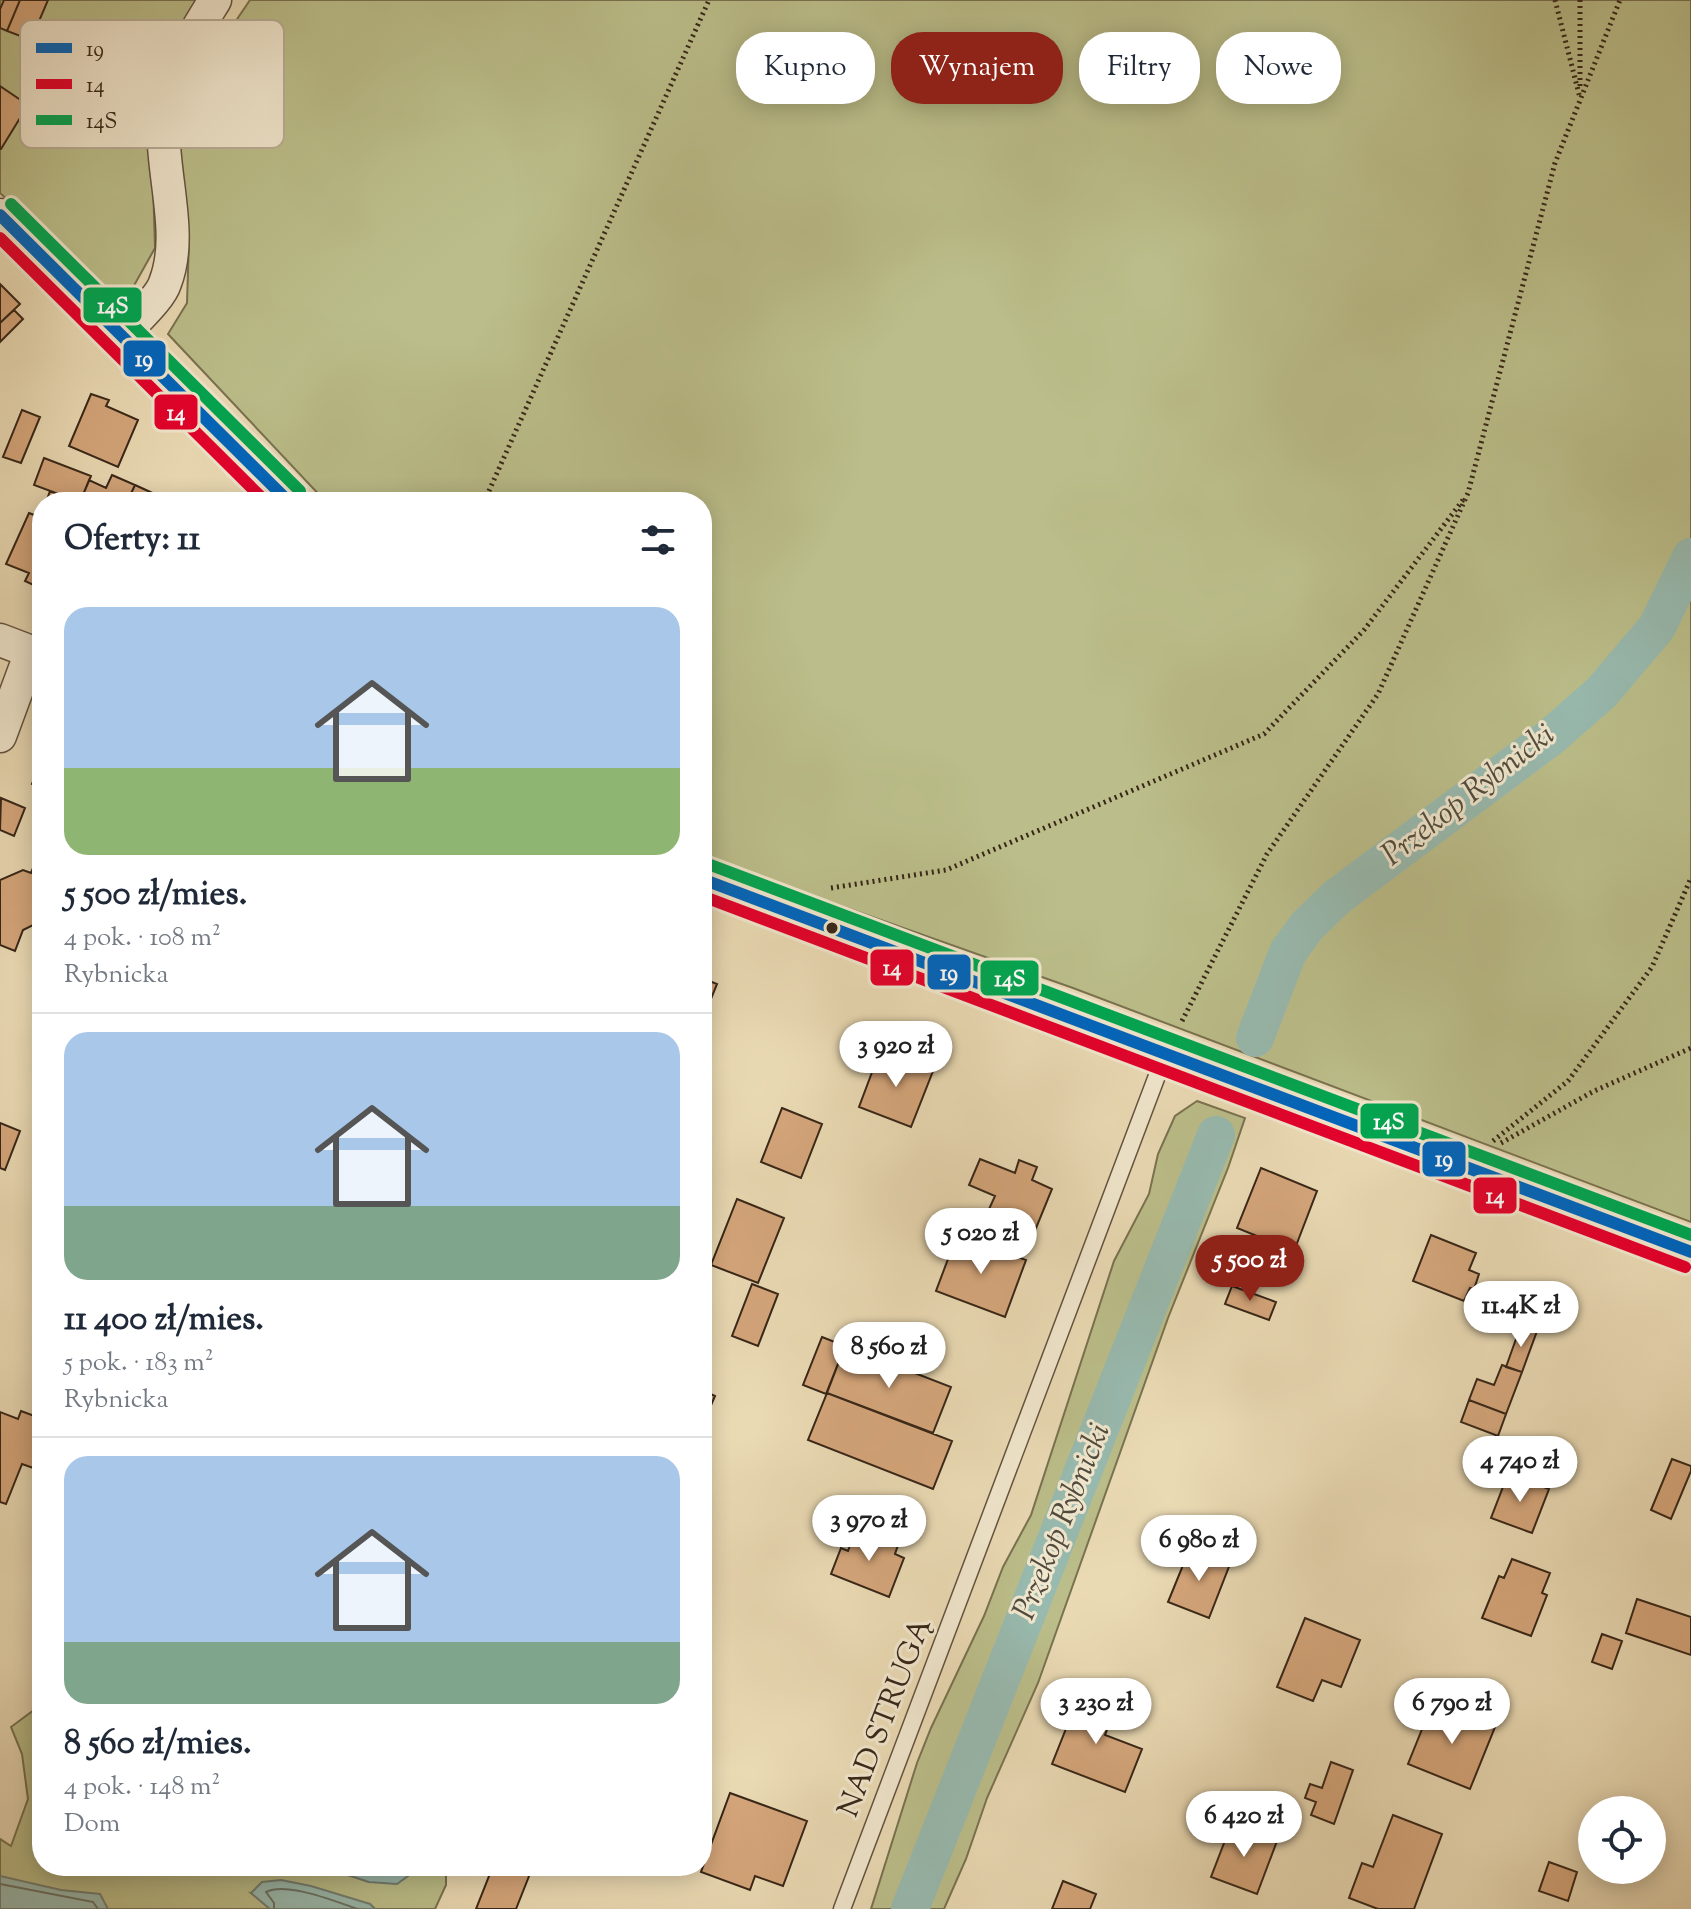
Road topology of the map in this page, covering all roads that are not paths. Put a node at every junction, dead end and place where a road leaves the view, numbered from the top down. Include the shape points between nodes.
1 (215, 0) edge
2 (203, 20) edge
3 (165, 148) edge
4 (0, 215) edge
5 (122, 336) junction
6 (279, 492) edge
7 (0, 640) edge
8 (32, 652) edge
9 (32, 663) edge
10 (0, 736) edge
11 (712, 883) edge
12 (1166, 1052) junction
13 (1691, 1252) edge
14 (842, 1909) edge

1 - 2 street
3 - 5 street via 172,244 165,285
4 - 5 street
5 - 6 street
7 - 8 street
9 - 10 street
11 - 12 street
12 - 13 street
12 - 14 lane, NAD STRUGĄ

